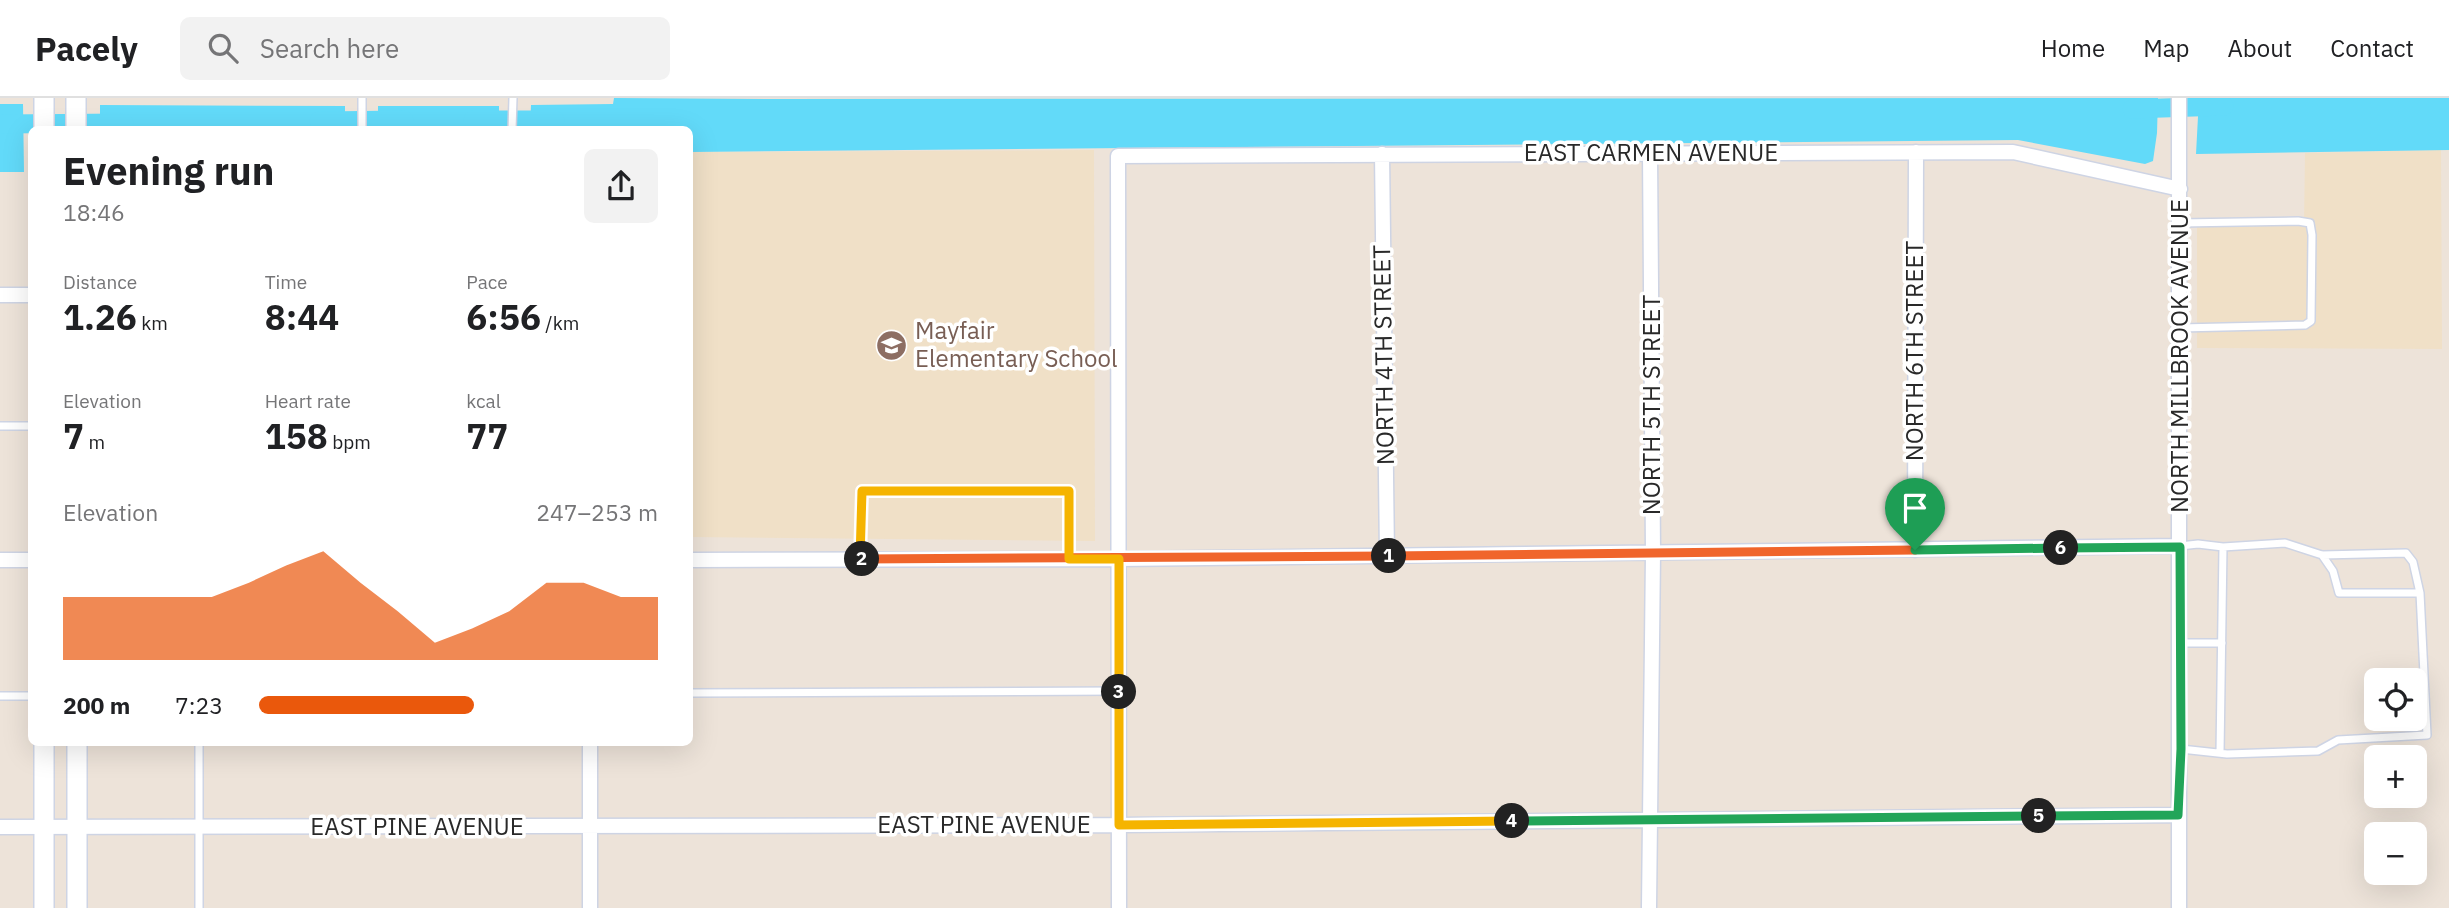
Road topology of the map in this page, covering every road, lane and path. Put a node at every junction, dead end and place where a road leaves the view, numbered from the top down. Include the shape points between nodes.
1 (2179, 98) edge
2 (44, 100) edge
3 (76, 101) edge
4 (513, 101) edge
5 (362, 102) edge
6 (44, 126) edge
7 (76, 126) edge
8 (362, 126) edge
9 (512, 126) edge
10 (1916, 152) junction
11 (1650, 153) junction
12 (1382, 155) junction
13 (2180, 189) junction
14 (2180, 223) junction
15 (0, 295) edge
16 (28, 295) edge
17 (2180, 328) junction
18 (0, 426) edge
19 (28, 426) edge
20 (2180, 547) junction
21 (2223, 547) junction
22 (1915, 550) junction
23 (1653, 553) junction
24 (2322, 555) junction
25 (1387, 556) junction
26 (693, 559) edge
27 (860, 559) junction
28 (1069, 559) junction
29 (1119, 559) junction
30 (0, 560) edge
31 (28, 560) edge
32 (2420, 593) junction
33 (2181, 643) junction
34 (2222, 643) junction
35 (1119, 691) junction
36 (693, 692) edge
37 (0, 696) edge
38 (28, 696) edge
39 (44, 746) edge
40 (77, 746) edge
41 (199, 746) edge
42 (590, 746) edge
43 (2181, 749) junction
44 (2220, 753) junction
45 (2178, 815) junction
46 (1649, 820) junction
47 (1119, 825) junction
48 (0, 827) edge
49 (44, 827) junction
50 (591, 827) junction
51 (77, 828) junction
52 (199, 828) junction
53 (44, 908) edge
54 (77, 908) edge
55 (199, 908) edge
56 (590, 908) edge
57 (1119, 908) edge
58 (1649, 908) edge
59 (2179, 908) edge

1 - 13 street, NORTH MILLBROOK AVENUE
2 - 6 main road
3 - 7 main road
4 - 9 lane
5 - 8 lane
10 - 11 street, EAST CARMEN AVENUE
10 - 13 street, EAST CARMEN AVENUE via 2013,152
10 - 22 street, NORTH 6TH STREET
11 - 12 street, EAST CARMEN AVENUE
11 - 23 street, NORTH 5TH STREET
12 - 25 street, NORTH 4TH STREET
12 - 29 street, EAST CARMEN AVENUE via 1118,156
13 - 14 street, NORTH MILLBROOK AVENUE
14 - 17 street, NORTH MILLBROOK AVENUE
14 - 17 lane via 2298,221 2310,223 2312,234 2311,321 2305,325
15 - 16 street
17 - 20 street, NORTH MILLBROOK AVENUE
18 - 19 lane
20 - 21 lane
20 - 22 street
20 - 33 street, NORTH MILLBROOK AVENUE
21 - 24 lane via 2286,543
21 - 34 lane
22 - 23 street
23 - 25 street
23 - 46 street, NORTH 5TH STREET
24 - 32 lane via 2333,571 2339,593
24 - 32 lane via 2406,554 2413,562
25 - 29 street
26 - 27 street
27 - 28 street
27 - 28 lane via 862,491 1069,491
28 - 29 street
29 - 35 street
30 - 31 street
32 - 44 lane via 2427,735 2338,740 2318,751
33 - 34 lane
33 - 43 street, NORTH MILLBROOK AVENUE
34 - 44 lane
35 - 36 lane
35 - 47 street
37 - 38 lane
39 - 49 main road
40 - 51 main road
41 - 52 lane
42 - 50 street
43 - 44 lane
43 - 45 street, NORTH MILLBROOK AVENUE
45 - 46 street, EAST PINE AVENUE
45 - 59 street, NORTH MILLBROOK AVENUE
46 - 47 street, EAST PINE AVENUE
46 - 58 street, NORTH 5TH STREET
47 - 50 street, EAST PINE AVENUE
47 - 57 street
48 - 49 street, EAST PINE AVENUE
49 - 51 street, EAST PINE AVENUE
49 - 53 main road
50 - 52 street, EAST PINE AVENUE
50 - 56 street
51 - 52 street, EAST PINE AVENUE
51 - 54 main road
52 - 55 lane

